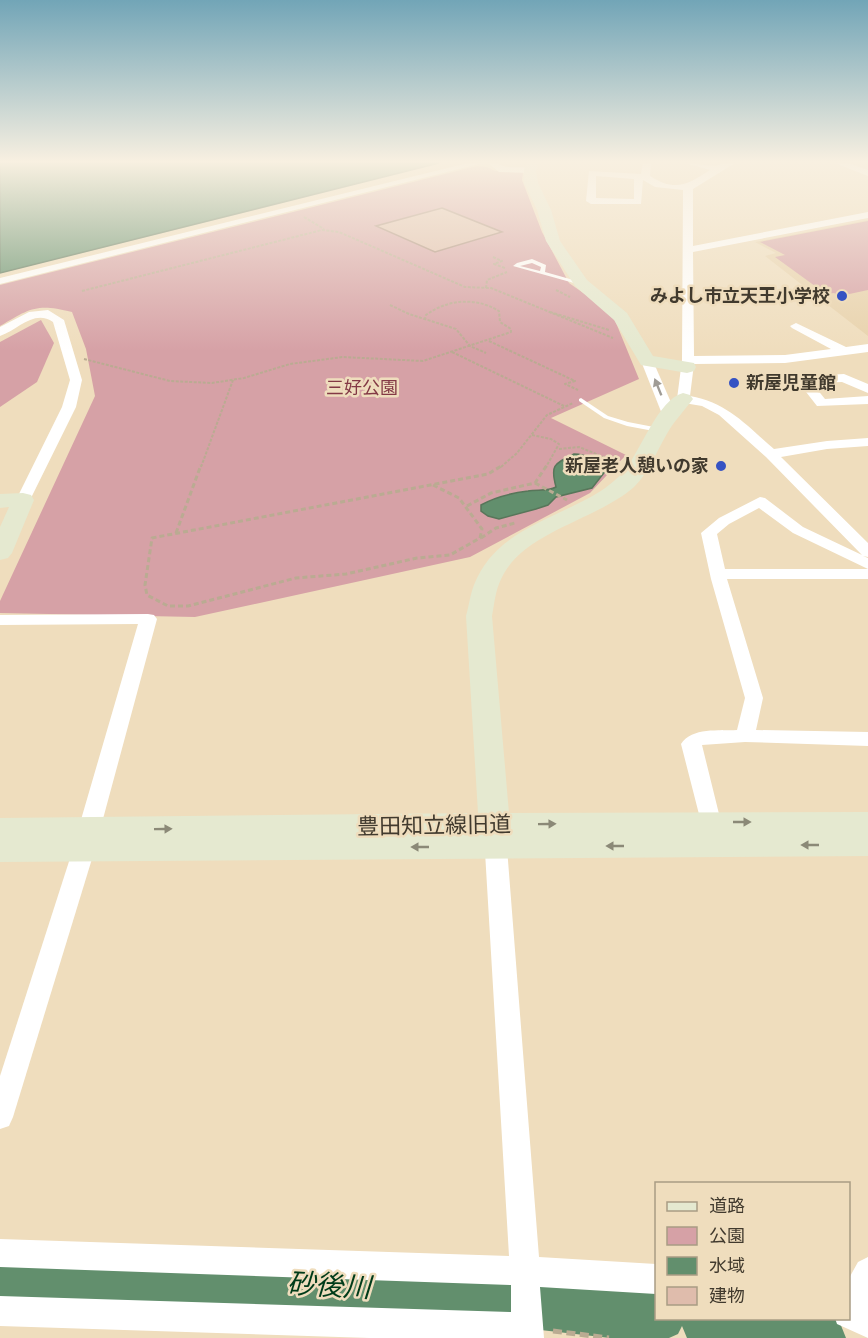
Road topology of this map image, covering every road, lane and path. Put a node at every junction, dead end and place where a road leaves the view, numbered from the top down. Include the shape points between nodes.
1 (226, 225) edge
2 (548, 225) edge
3 (687, 225) edge
4 (814, 225) edge
5 (321, 228) dead end
6 (330, 231) junction
7 (687, 250) junction
8 (493, 257) dead end
9 (542, 272) dead end
10 (0, 281) edge
11 (581, 283) junction
12 (486, 288) junction
13 (554, 289) dead end
14 (82, 291) dead end
15 (572, 298) dead end
16 (390, 305) dead end
17 (543, 311) junction
18 (425, 319) junction
19 (796, 326) dead end
20 (615, 328) dead end
21 (0, 332) edge
22 (488, 340) junction
23 (470, 346) junction
24 (868, 348) edge
25 (844, 351) junction
26 (452, 352) junction
27 (486, 353) dead end
28 (69, 354) junction
29 (644, 355) junction
30 (688, 363) junction
31 (233, 380) junction
32 (868, 389) edge
33 (581, 400) junction
34 (868, 400) edge
35 (564, 406) junction
36 (670, 414) junction
37 (532, 435) junction
38 (868, 442) edge
39 (559, 448) junction
40 (771, 454) junction
41 (616, 455) dead end
42 (535, 483) junction
43 (433, 485) junction
44 (551, 490) joint
45 (560, 496) dead end
46 (11, 500) edge
47 (466, 506) junction
48 (176, 534) junction
49 (868, 552) edge
50 (0, 554) edge
51 (868, 564) edge
52 (718, 574) junction
53 (868, 574) edge
54 (0, 620) edge
55 (745, 736) junction
56 (868, 739) edge
57 (711, 822) junction
58 (0, 830) edge
59 (495, 836) junction
60 (87, 840) junction
61 (867, 840) edge
62 (0, 850) edge
63 (0, 1117) edge
64 (0, 1253) edge
65 (525, 1271) junction
66 (868, 1272) edge
67 (655, 1279) edge
68 (850, 1303) edge
69 (0, 1311) edge
70 (850, 1314) edge
71 (868, 1323) edge
72 (528, 1328) edge
73 (609, 1338) edge

1 - 10 street
2 - 11 street via 553,241
3 - 7 street
4 - 7 street
5 - 6 path
6 - 12 path via 465,287
6 - 14 path via 315,230
7 - 30 street
8 - 12 path via 502,261 494,264 511,270 487,280
9 - 11 lane
11 - 29 street via 621,317
12 - 17 path
13 - 15 path
16 - 18 path
17 - 20 path via 604,329
17 - 29 path
18 - 22 path via 430,311 446,305 485,303 499,311 500,321 511,329
18 - 23 path via 456,329
19 - 25 street
21 - 28 street via 33,314 48,313 58,320
22 - 23 path
22 - 33 path via 575,381 565,384 591,396
23 - 26 path
23 - 27 path
24 - 25 street
25 - 30 street
26 - 31 path via 423,361 326,359 290,364
26 - 35 path
28 - 31 path via 170,381
28 - 46 street via 76,381 69,406
29 - 30 street
36 -> 29 street
30 - 36 street
31 - 48 path
32 - 34 street via 843,378 805,383 822,403
33 - 35 path
33 - 36 lane via 606,417 627,424
35 - 37 path via 547,415
36 - 40 street via 716,406
36 - 59 street via 628,479 586,510 514,545 489,573 479,616
37 - 39 path via 550,439
37 - 43 path via 504,465 488,474
38 - 40 street
39 - 41 path via 578,446 610,460
39 - 42 path
40 - 49 street
42 - 44 path
42 - 47 path via 477,498
43 - 47 path
43 - 48 path
44 - 45 path
46 - 50 street
47 - 48 path via 482,529 480,538 450,555 346,574 296,578 188,606 168,606 147,594 152,538
51 - 52 street via 798,530 760,501 709,533
52 - 53 street
52 - 55 street via 754,698
54 - 60 street via 148,619
55 - 56 street
55 - 57 street via 697,739 691,744
59 -> 57 street, 豊田知立線旧道
57 -> 61 street, 豊田知立線旧道
58 - 60 street, 豊田知立線旧道
59 - 60 street, 豊田知立線旧道
61 -> 59 street, 豊田知立線旧道
59 - 65 street
60 - 62 street, 豊田知立線旧道
60 - 63 street
64 - 65 street
65 - 67 street
65 - 72 street
66 - 68 street
69 - 72 street
70 - 71 street
72 - 73 path

